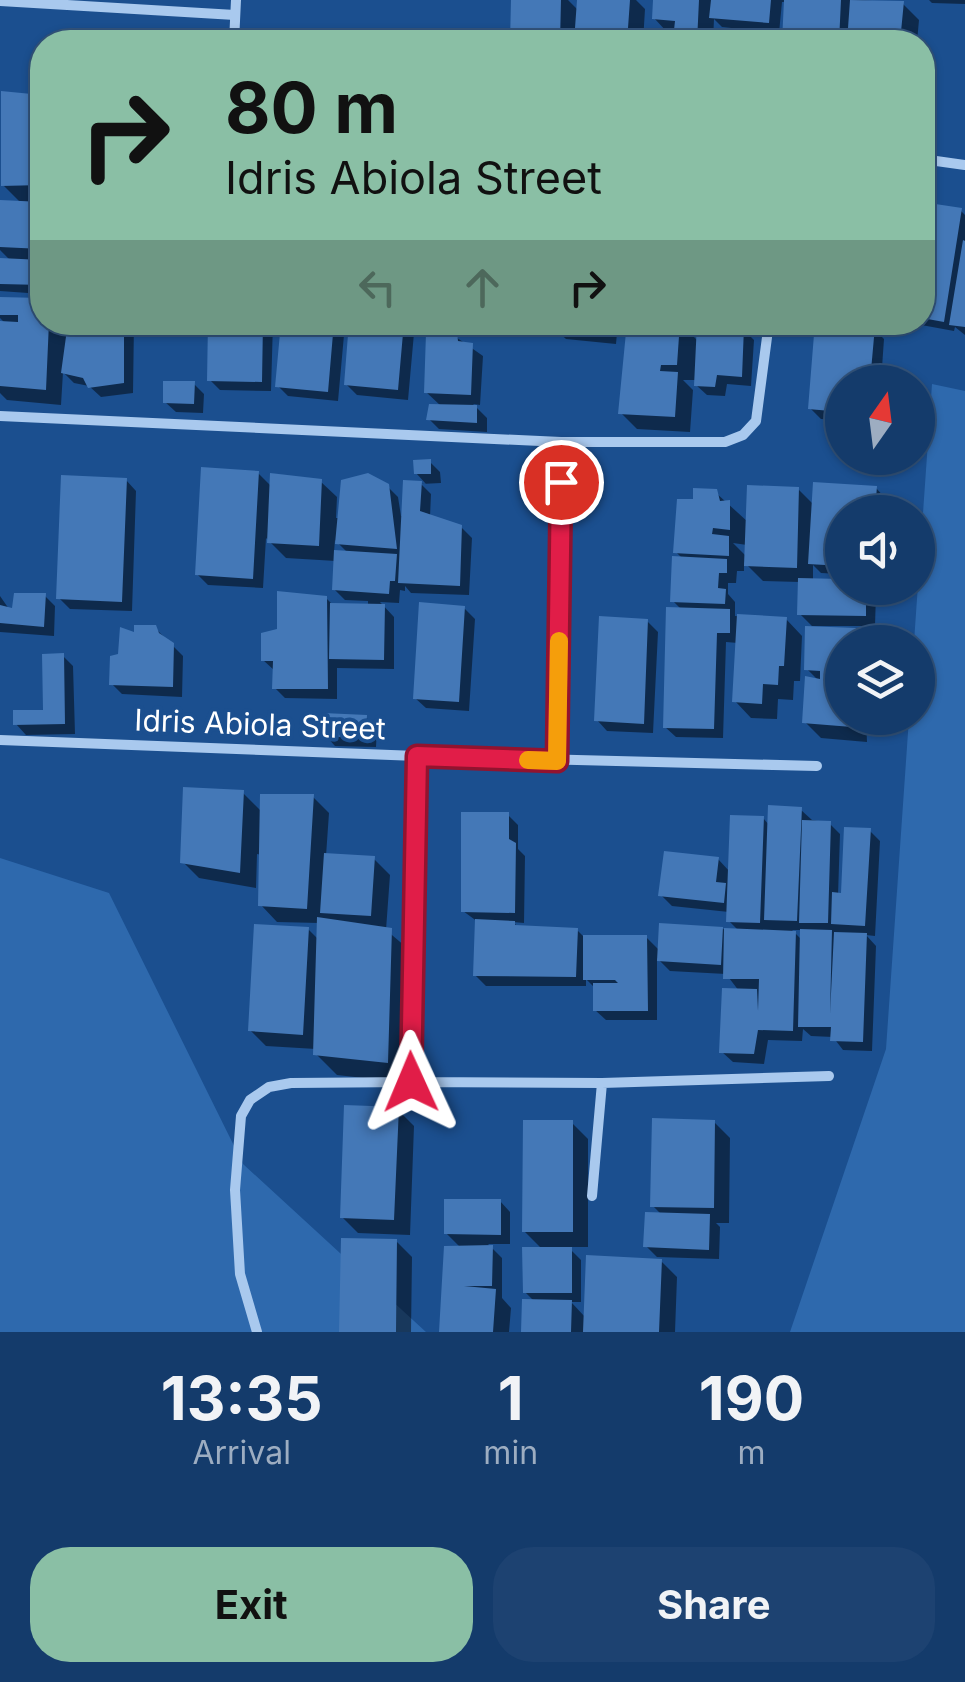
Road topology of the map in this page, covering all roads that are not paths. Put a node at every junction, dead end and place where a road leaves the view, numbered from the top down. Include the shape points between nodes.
1 (236, 0) edge
2 (0, 2) edge
3 (235, 15) junction
4 (234, 30) edge
5 (935, 161) edge
6 (965, 165) edge
7 (767, 335) edge
8 (0, 416) edge
9 (562, 442) junction
10 (0, 740) edge
11 (417, 756) junction
12 (557, 761) junction
13 (817, 766) dead end
14 (829, 1076) dead end
15 (411, 1082) junction
16 (602, 1082) junction
17 (592, 1196) dead end
18 (257, 1332) edge

1 - 3 street
2 - 3 street
3 - 4 street
5 - 6 street
7 - 9 street via 756,421 743,435 725,442
8 - 9 street
9 - 12 street
10 - 11 street, Idris Abiola Street
11 - 12 street, Idris Abiola Street
11 - 15 street
12 - 13 street, Idris Abiola Street
14 - 16 street
15 - 16 street
15 - 18 street via 269,1087 240,1116 240,1274
16 - 17 street

